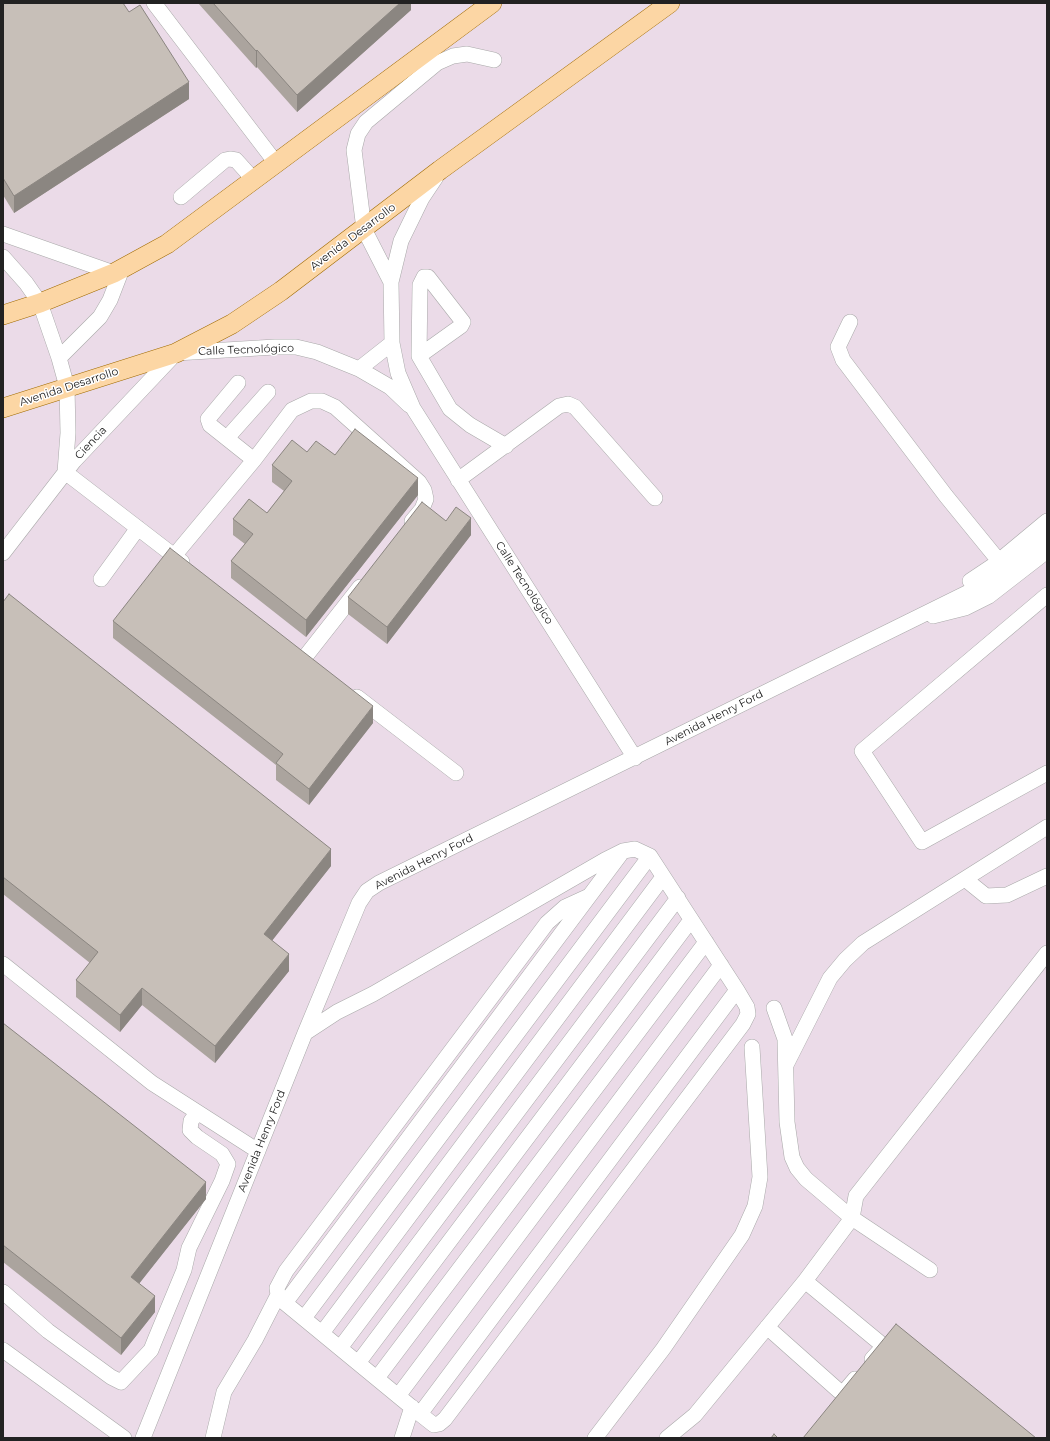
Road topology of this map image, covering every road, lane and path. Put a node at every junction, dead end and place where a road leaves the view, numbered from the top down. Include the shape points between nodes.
1 (154, 3) edge
2 (492, 3) edge
3 (647, 3) edge
4 (670, 3) edge
5 (627, 34) junction
6 (494, 60) dead end
7 (276, 163) junction
8 (440, 170) junction
9 (254, 180) junction
10 (181, 197) dead end
11 (364, 229) junction
12 (3, 234) edge
13 (3, 257) edge
14 (118, 271) junction
15 (391, 282) junction
16 (40, 303) junction
17 (3, 315) edge
18 (850, 322) dead end
19 (392, 343) junction
20 (176, 353) junction
21 (419, 356) junction
22 (59, 358) junction
23 (359, 369) junction
24 (238, 383) dead end
25 (67, 387) junction
26 (268, 392) dead end
27 (3, 408) edge
28 (413, 408) junction
29 (227, 438) junction
30 (506, 446) junction
31 (254, 460) junction
32 (65, 472) junction
33 (458, 480) junction
34 (655, 498) dead end
35 (1047, 521) edge
36 (138, 528) junction
37 (402, 533) edge
38 (1047, 535) edge
39 (1047, 551) edge
40 (3, 552) edge
41 (174, 556) junction
42 (998, 561) junction
43 (193, 570) edge
44 (368, 577) edge
45 (101, 579) dead end
46 (1047, 595) edge
47 (903, 624) junction
48 (293, 648) edge
49 (305, 657) junction
50 (318, 667) edge
51 (343, 686) edge
52 (635, 758) junction
53 (456, 773) dead end
54 (1047, 773) edge
55 (1047, 827) edge
56 (623, 851) junction
57 (650, 856) junction
58 (1047, 876) edge
59 (664, 877) junction
60 (965, 879) junction
61 (678, 898) junction
62 (691, 920) junction
63 (706, 942) junction
64 (1047, 953) edge
65 (3, 964) edge
66 (721, 965) junction
67 (737, 990) junction
68 (774, 1008) dead end
69 (305, 1033) junction
70 (752, 1047) dead end
71 (786, 1065) junction
72 (197, 1113) junction
73 (258, 1151) junction
74 (852, 1218) junction
75 (930, 1270) dead end
76 (805, 1282) junction
77 (3, 1292) edge
78 (281, 1299) junction
79 (304, 1318) junction
80 (767, 1327) junction
81 (322, 1333) junction
82 (340, 1348) junction
83 (3, 1350) edge
84 (358, 1363) junction
85 (378, 1378) junction
86 (398, 1396) junction
87 (416, 1411) junction
88 (124, 1438) edge
89 (143, 1438) edge
90 (213, 1438) edge
91 (402, 1438) edge
92 (596, 1438) edge
93 (667, 1438) edge

1 - 7 street
2 - 7 main road
3 - 5 main road
4 - 5 main road, Avenida Desarrollo
5 - 8 main road, Avenida Desarrollo
6 - 11 street, Calle Tecnológico via 467,54 448,58 438,63 366,122 358,134 354,150
7 - 9 main road
8 - 11 main road, Avenida Desarrollo
8 - 15 street, Calle Tecnológico via 422,198 401,241
9 - 10 street via 236,160 225,160
9 - 14 main road via 167,244
11 - 15 street, Calle Tecnológico
11 - 20 main road, Avenida Desarrollo via 232,324
12 - 14 street
13 - 16 street, Ciencia
14 - 16 main road
14 - 22 street via 110,300 100,317
15 - 19 street, Calle Tecnológico
16 - 17 main road
16 - 22 street, Ciencia
18 - 42 street via 838,347 843,360
19 - 23 street
19 - 28 street, Calle Tecnológico via 398,373
20 - 23 street, Calle Tecnológico via 296,347 317,352
20 - 25 main road, Avenida Desarrollo
20 - 32 street, Ciencia
21 - 21 street via 463,322 428,277 424,277 420,285
21 - 30 street via 450,410
22 - 25 street, Ciencia
23 - 28 street, Calle Tecnológico via 390,387
24 - 29 street via 208,419 210,425
25 - 27 main road, Avenida Desarrollo
25 - 32 street, Ciencia via 68,433
26 - 29 street
28 - 33 street, Calle Tecnológico
29 - 31 street
30 - 33 street
30 - 34 street via 559,406 568,404 575,407
31 - 37 street via 292,410 311,401 322,401 335,407 419,482 424,490 426,499 422,509
31 - 41 street
32 - 36 street
32 - 40 street
33 - 52 street, Calle Tecnológico
35 - 42 street, Avenida Henry Ford
36 - 41 street
36 - 45 street
38 - 47 street, Avenida Henry Ford via 994,578
39 - 47 street, Avenida Henry Ford via 1011,580 977,602 965,608
41 - 43 street
42 - 47 street, Avenida Henry Ford
44 - 49 street
46 - 54 street via 862,751 922,842
47 - 52 street, Avenida Henry Ford
48 - 49 street
49 - 50 street
51 - 53 street
52 - 69 street, Avenida Henry Ford via 367,891 359,903
55 - 60 street
56 - 57 street via 635,849
56 - 69 street via 337,1012
56 - 78 street
57 - 59 street
57 - 79 street
58 - 60 street via 1007,895 986,896
59 - 61 street
59 - 81 street
60 - 71 street via 863,943 844,960 830,978
61 - 62 street
61 - 82 street
62 - 63 street
62 - 84 street
63 - 66 street
63 - 85 street
64 - 74 street via 856,1196
65 - 72 street via 152,1083
66 - 67 street
66 - 86 street
67 - 87 street
67 - 87 street via 747,1007 748,1014 743,1024 446,1419 434,1425
68 - 71 street via 785,1039
69 - 73 street, Avenida Henry Ford
70 - 92 street via 760,1177 755,1206 742,1235 663,1349
71 - 74 street via 787,1122 792,1157 806,1179
72 - 73 street
72 - 77 street via 191,1121 190,1130 222,1154 228,1164 189,1248 184,1270 155,1340 147,1354 120,1382 48,1331
73 - 89 street, Avenida Henry Ford
74 - 75 street
74 - 76 street
76 - 80 street
76 - 80 street via 882,1345 848,1389 844,1392 839,1391
78 - 79 street
78 - 90 street via 224,1392
79 - 81 street
80 - 93 street via 695,1415
81 - 82 street
82 - 84 street
83 - 88 street
84 - 85 street
85 - 86 street
86 - 87 street
87 - 91 street

